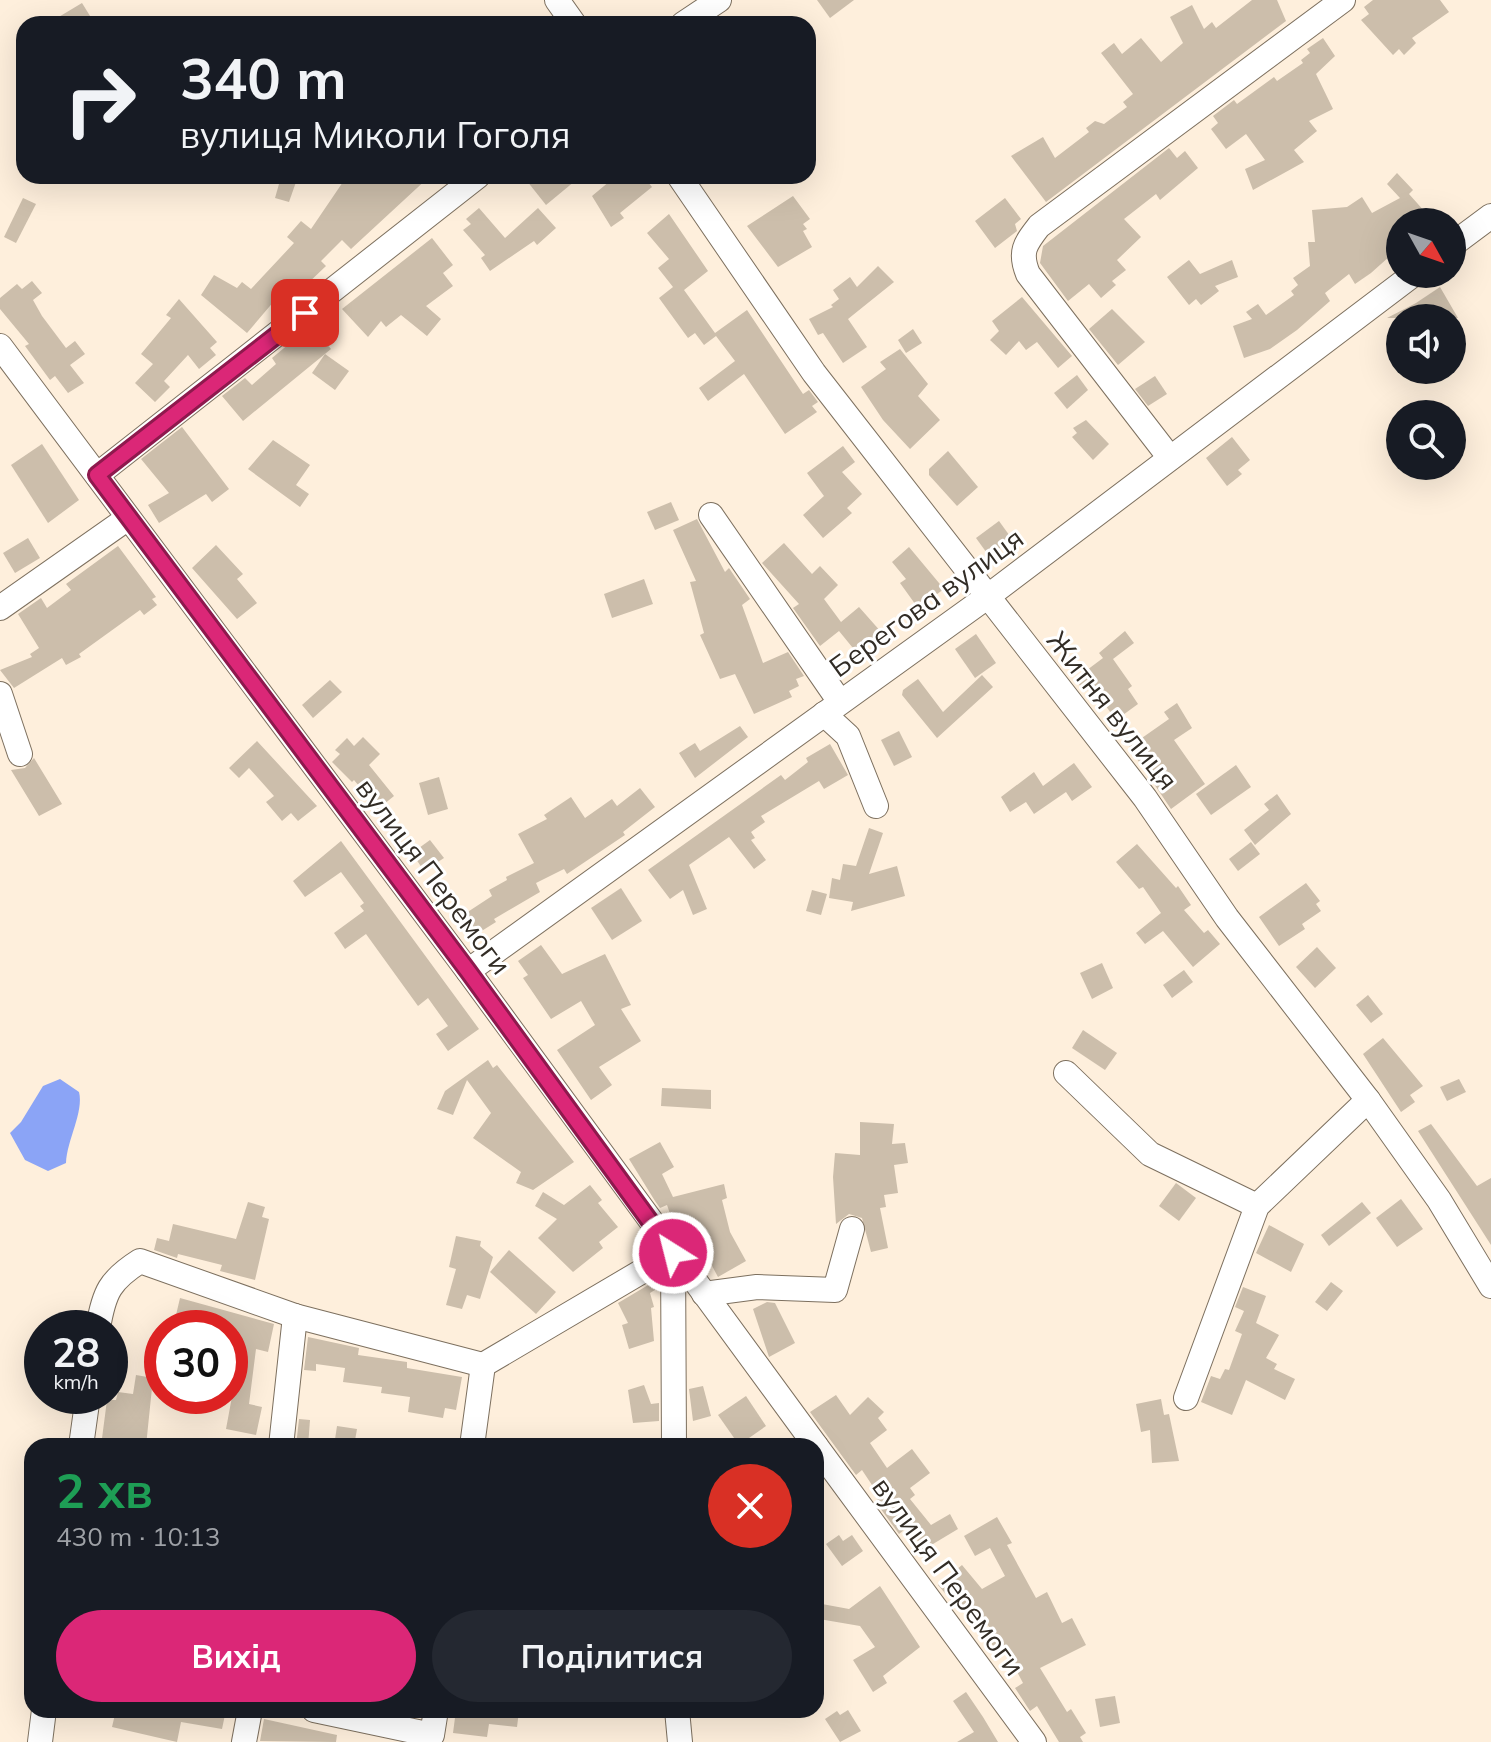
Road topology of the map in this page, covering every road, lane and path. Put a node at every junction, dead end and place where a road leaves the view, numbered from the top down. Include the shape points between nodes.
1 (719, 0) edge
2 (1343, 0) edge
3 (695, 16) edge
4 (465, 184) edge
5 (684, 184) edge
6 (1491, 216) edge
7 (1466, 235) edge
8 (1395, 288) edge
9 (0, 346) edge
10 (1170, 458) junction
11 (97, 475) junction
12 (711, 515) dead end
13 (128, 518) junction
14 (987, 597) junction
15 (0, 608) edge
16 (0, 694) edge
17 (832, 708) junction
18 (20, 754) dead end
19 (876, 806) dead end
20 (468, 971) junction
21 (1066, 1073) dead end
22 (1368, 1100) junction
23 (1257, 1206) junction
24 (852, 1229) dead end
25 (673, 1253) junction
26 (1491, 1286) edge
27 (704, 1294) junction
28 (101, 1310) edge
29 (295, 1316) junction
30 (483, 1365) junction
31 (1186, 1398) dead end
32 (85, 1414) edge
33 (82, 1438) edge
34 (282, 1438) edge
35 (473, 1438) edge
36 (674, 1438) edge
37 (810, 1438) edge
38 (824, 1457) edge
39 (43, 1718) edge
40 (248, 1718) edge
41 (352, 1718) edge
42 (435, 1718) edge
43 (678, 1718) edge
44 (40, 1742) edge
45 (244, 1742) edge
46 (680, 1742) edge
47 (1034, 1742) edge

1 - 3 street
2 - 10 street via 1039,226 1025,244 1021,257 1028,274
4 - 11 street
5 - 14 street, Житня вулиця via 814,373
6 - 7 street
8 - 10 street, Берегова вулиця
9 - 11 street, вулиця Перемоги
10 - 14 street, Берегова вулиця
11 - 13 street, вулиця Перемоги
12 - 17 street
13 - 15 street
13 - 20 street, вулиця Перемоги
14 - 17 street, Берегова вулиця
14 - 22 street, Житня вулиця via 1145,798 1227,918
16 - 18 street
17 - 19 street
17 - 20 street, Берегова вулиця
20 - 25 street, вулиця Перемоги
21 - 23 street via 1150,1154
22 - 23 street
22 - 26 street, Житня вулиця via 1439,1200
23 - 31 street
24 - 27 street via 835,1290 757,1287
25 - 27 street, вулиця Перемоги
25 - 30 street
25 - 36 street
27 - 37 street, вулиця Перемоги
28 - 29 street via 115,1277 140,1261
29 - 30 street
29 - 34 street
30 - 35 street
32 - 33 street
38 - 47 street, вулиця Перемоги
39 - 44 street
40 - 45 street
41 - 42 street via 432,1735
43 - 46 street

